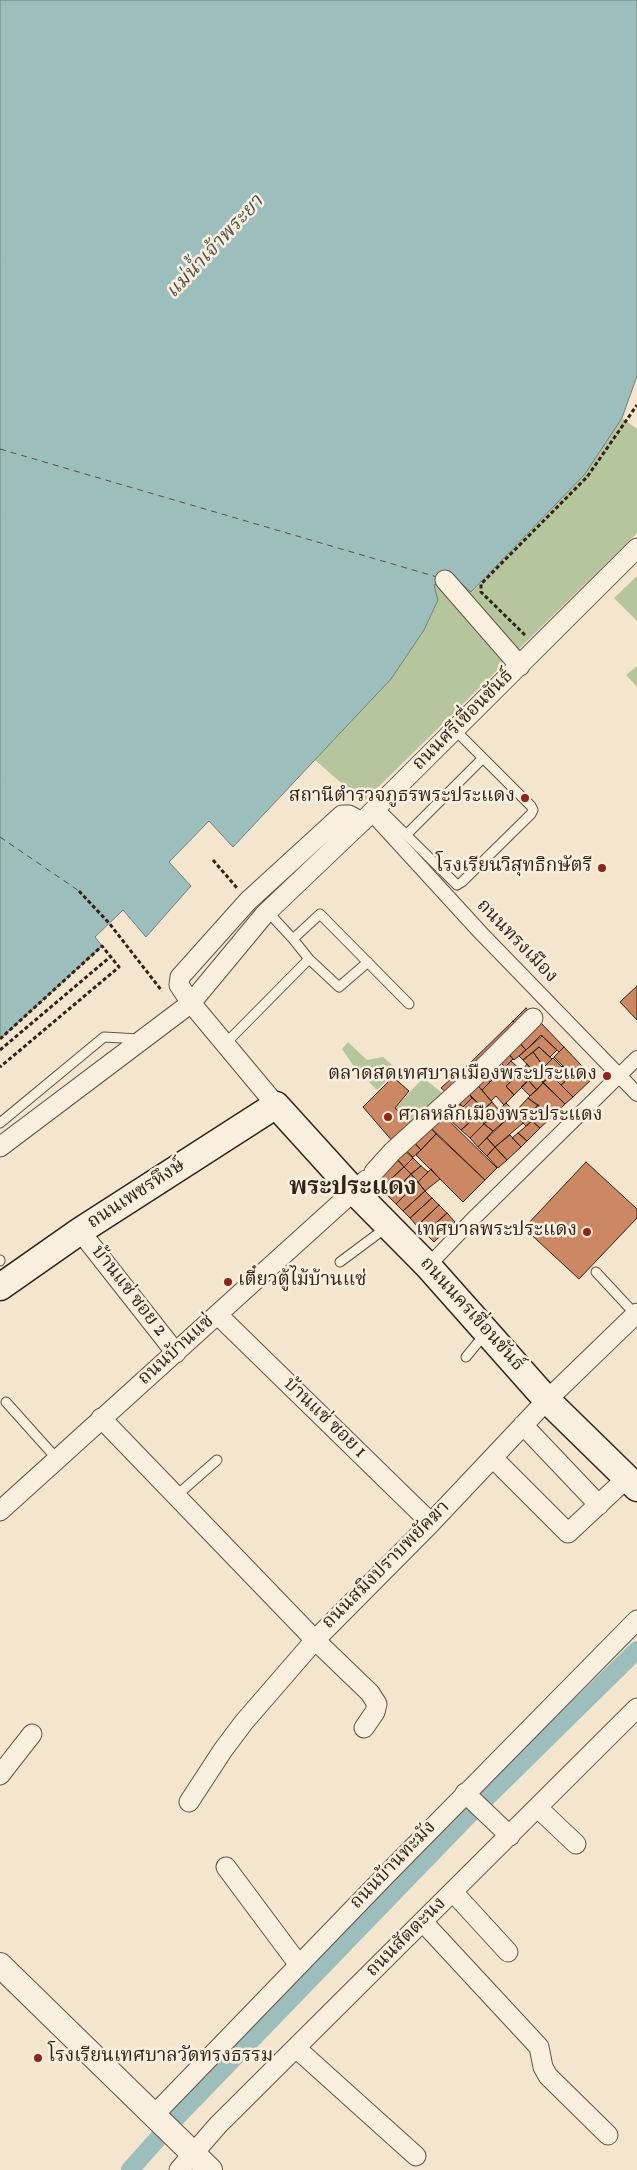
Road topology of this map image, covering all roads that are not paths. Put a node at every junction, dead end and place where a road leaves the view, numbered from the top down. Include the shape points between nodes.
1 (637, 548) edge
2 (445, 580) dead end
3 (520, 666) junction
4 (455, 730) junction
5 (482, 758) junction
6 (370, 814) junction
7 (406, 835) junction
8 (268, 912) junction
9 (293, 939) junction
10 (309, 959) junction
11 (368, 962) junction
12 (409, 1004) dead end
13 (185, 1008) junction
14 (533, 1018) dead end
15 (224, 1045) junction
16 (637, 1058) edge
17 (619, 1076) junction
18 (637, 1094) edge
19 (276, 1106) junction
20 (24, 1116) junction
21 (0, 1123) edge
22 (0, 1147) edge
23 (365, 1181) junction
24 (389, 1226) junction
25 (80, 1231) junction
26 (340, 1262) dead end
27 (428, 1266) junction
28 (596, 1272) dead end
29 (0, 1287) edge
30 (636, 1314) edge
31 (218, 1315) junction
32 (486, 1332) junction
33 (176, 1354) junction
34 (466, 1357) dead end
35 (547, 1400) junction
36 (6, 1402) dead end
37 (101, 1418) junction
38 (523, 1425) junction
39 (493, 1458) junction
40 (57, 1459) junction
41 (218, 1460) dead end
42 (632, 1483) edge
43 (176, 1496) junction
44 (599, 1504) junction
45 (0, 1511) edge
46 (431, 1523) junction
47 (637, 1620) edge
48 (315, 1640) junction
49 (637, 1708) edge
50 (364, 1728) dead end
51 (32, 1734) dead end
52 (0, 1775) edge
53 (468, 1796) junction
54 (188, 1802) dead end
55 (538, 1808) junction
56 (510, 1836) junction
57 (576, 1844) dead end
58 (226, 1867) dead end
59 (453, 1892) junction
60 (423, 1922) junction
61 (508, 1952) dead end
62 (0, 1965) edge
63 (299, 1965) junction
64 (296, 2048) junction
65 (154, 2116) junction
66 (608, 2135) dead end
67 (416, 2156) dead end
68 (194, 2165) edge

1 - 3 street, ถนนศรีเขื่อนขันธ์
2 - 3 street
3 - 4 street, ถนนศรีเขื่อนขันธ์
4 - 5 lane
4 - 6 street, ถนนศรีเขื่อนขันธ์
5 - 7 lane
5 - 7 lane via 531,806 532,814 460,885 452,881
6 - 7 lane
6 - 8 street, ถนนศรีเขื่อนขันธ์
6 - 13 street, ถนนนครเขื่อนขันธ์ via 342,814 248,901 180,976
6 - 17 street, ถนนทรงเมือง
8 - 9 lane
8 - 13 street, ถนนศรีเขื่อนขันธ์
9 - 10 lane
9 - 11 lane via 320,914
10 - 11 lane via 339,987
10 - 15 lane
11 - 12 lane
13 - 15 street, ถนนนครเขื่อนขันธ์
13 - 20 street, ถนนศรีเขื่อนขันธ์
14 - 23 street, ถนนบ้านแซ่
15 - 19 street, ถนนนครเขื่อนขันธ์
16 - 17 street
17 - 18 street, ถนนทรงเมือง
17 - 27 street
19 - 23 main road, ถนนนครเขื่อนขันธ์
19 - 25 main road, ถนนเพชรหึงษ์
20 - 21 lane, ถนนศรีเขื่อนขันธ์
20 - 22 street, ถนนศรีเขื่อนขันธ์
23 - 24 main road, ถนนนครเขื่อนขันธ์
23 - 31 street, ถนนบ้านแซ่
24 - 26 lane
24 - 27 main road, ถนนนครเขื่อนขันธ์
25 - 29 main road, ถนนเพชรหึงษ์
25 - 33 street, บ้านแซ่ ซอย 2
27 - 32 main road, ถนนนครเขื่อนขันธ์
28 - 30 lane
30 - 35 street, ถนนสมิงปราบพยัคฆา
31 - 33 street, ถนนบ้านแซ่
31 - 46 street, บ้านแซ่ ซอย 1
32 - 34 lane
32 - 35 main road, ถนนนครเขื่อนขันธ์
33 - 37 street, ถนนบ้านแซ่
35 - 38 street, ถนนสมิงปราบพยัคฆา
35 - 42 main road, ถนนนครเขื่อนขันธ์
36 - 40 lane
37 - 40 street, ถนนบ้านแซ่
37 - 43 street, ถนนสมิงปราบพยัคฆา
38 - 39 street, ถนนสมิงปราบพยัคฆา
38 - 44 street
39 - 44 street via 568,1533
39 - 46 street, ถนนสมิงปราบพยัคฆา
40 - 45 street, ถนนบ้านแซ่
41 - 43 lane
42 - 44 street
43 - 48 street, ถนนสมิงปราบพยัคฆา
46 - 48 street, ถนนสมิงปราบพยัคฆา
47 - 53 street, ถนนบ้านทะมัง
48 - 50 street via 370,1693 376,1704 375,1712
48 - 54 street via 244,1722
49 - 55 street, ถนนสัตตะนง
51 - 52 street
53 - 56 street
53 - 63 street, ถนนบ้านทะมัง
55 - 56 street, ถนนสัตตะนง
55 - 57 street
56 - 59 street, ถนนสัตตะนง
58 - 63 street
59 - 60 street, ถนนสัตตะนง
59 - 61 street
60 - 64 street, ถนนสัตตะนง
60 - 66 street via 540,2047 548,2076
62 - 65 street
63 - 65 street, ถนนบ้านทะมัง
64 - 67 street
64 - 68 street, ถนนสัตตะนง via 218,2125
65 - 68 street

